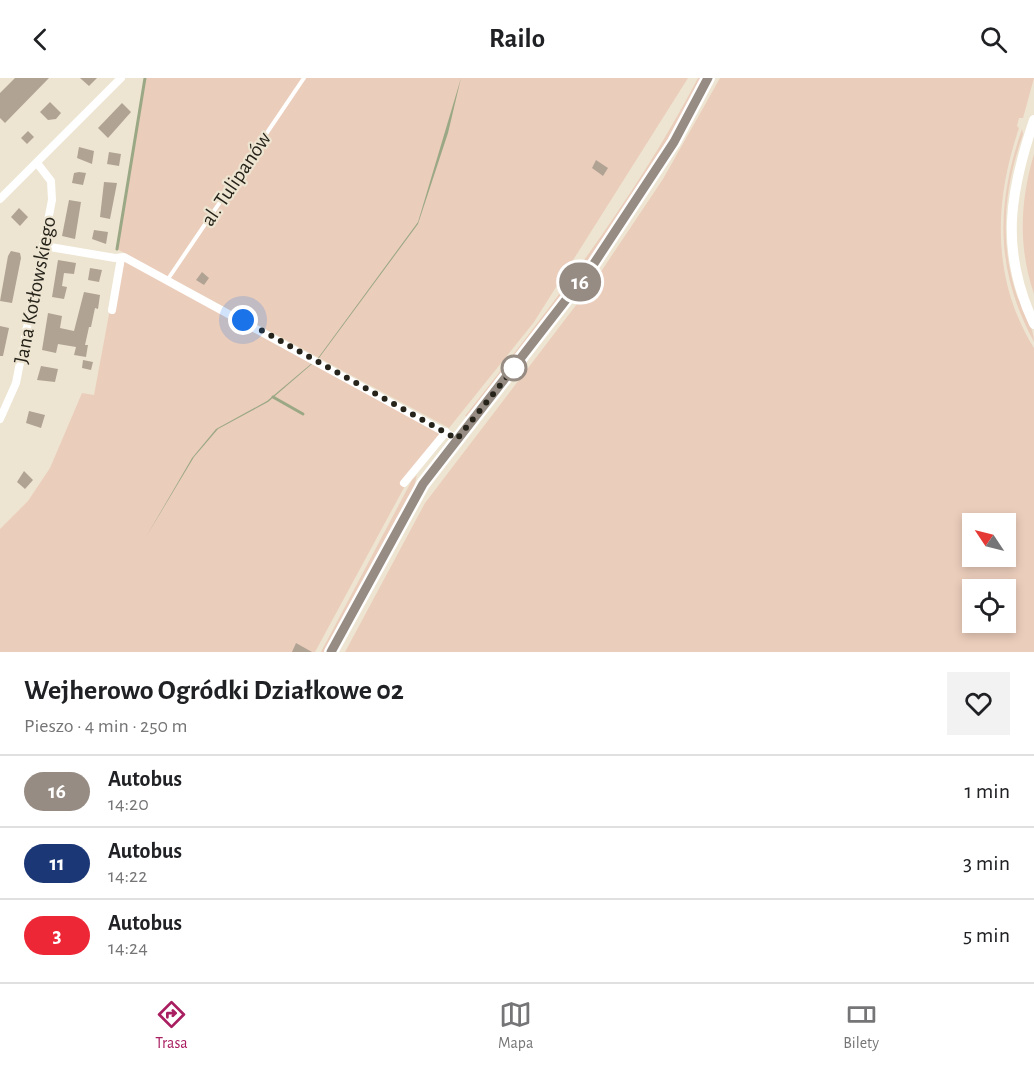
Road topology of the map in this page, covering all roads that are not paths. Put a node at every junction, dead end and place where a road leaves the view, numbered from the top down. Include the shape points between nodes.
1 (121, 78) edge
2 (304, 78) edge
3 (708, 78) edge
4 (1034, 120) edge
5 (37, 163) junction
6 (0, 199) edge
7 (44, 246) junction
8 (118, 258) junction
9 (168, 279) junction
10 (112, 310) dead end
11 (1034, 324) edge
12 (0, 419) edge
13 (445, 431) junction
14 (457, 439) junction
15 (404, 483) dead end
16 (331, 652) edge

1 - 5 street
2 - 9 lane, al. Tulipanów
3 - 14 street via 672,145 593,265
4 - 11 main road via 1016,179 1010,221 1017,276
5 - 6 street
5 - 7 street, Jana Kotłowskiego via 46,173 52,190
7 - 8 street
7 - 12 street, Jana Kotłowskiego via 16,383
8 - 9 street
8 - 10 street
9 - 13 street
13 - 14 street
13 - 15 street
14 - 16 street via 411,503

